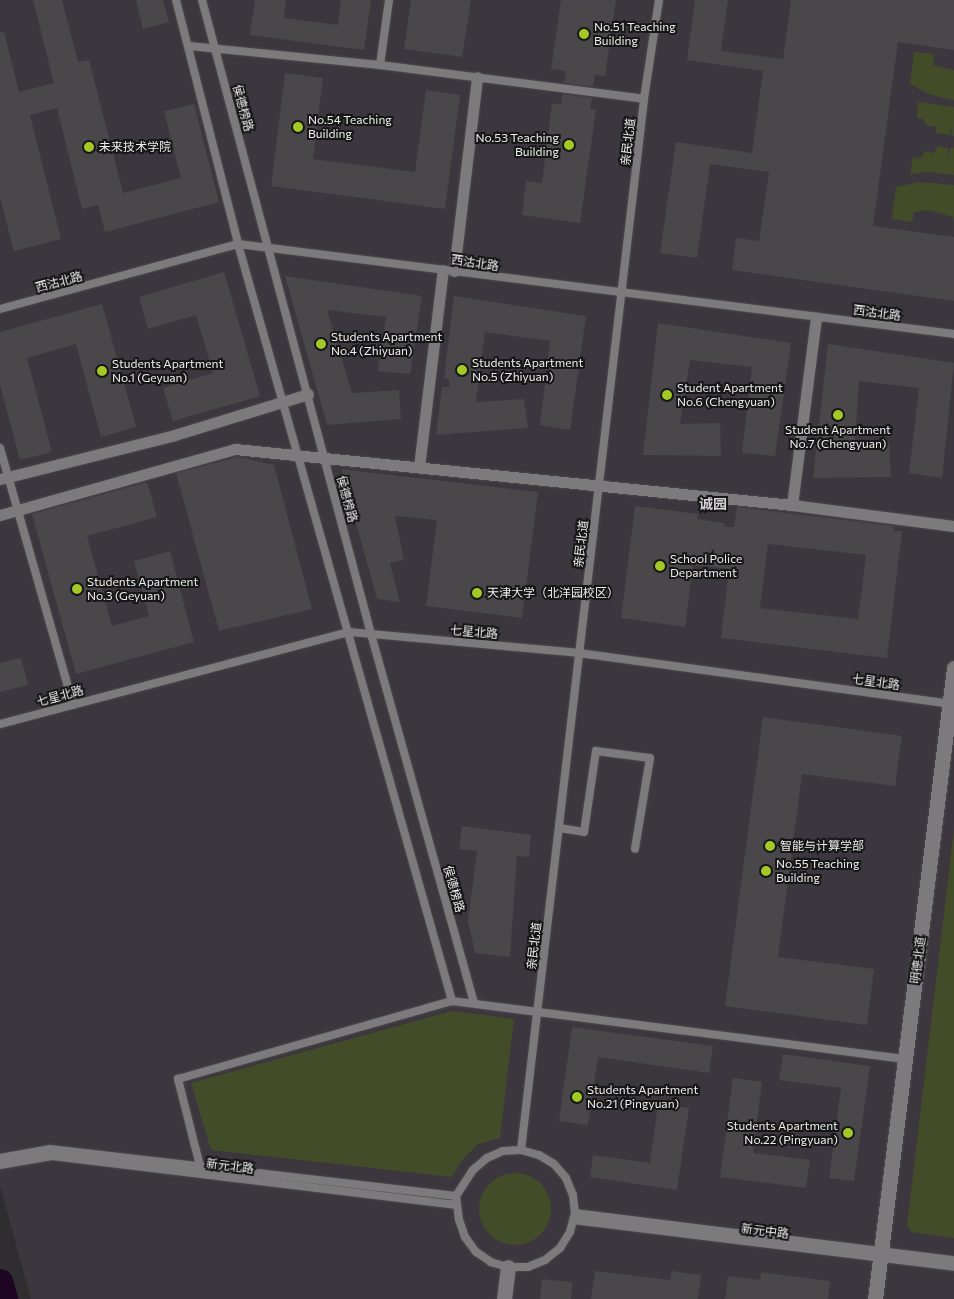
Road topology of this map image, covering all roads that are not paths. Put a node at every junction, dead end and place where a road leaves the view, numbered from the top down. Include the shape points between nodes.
1 (176, 0) edge
2 (202, 0) edge
3 (389, 0) edge
4 (659, 0) edge
5 (189, 46) junction
6 (215, 48) junction
7 (380, 65) junction
8 (477, 77) junction
9 (644, 99) junction
10 (238, 244) junction
11 (268, 248) junction
12 (449, 270) junction
13 (621, 294) junction
14 (0, 310) edge
15 (816, 318) junction
16 (954, 334) edge
17 (308, 394) junction
18 (284, 401) junction
19 (0, 448) edge
20 (300, 456) junction
21 (325, 457) junction
22 (418, 467) junction
23 (4, 478) edge
24 (599, 484) junction
25 (792, 505) junction
26 (17, 510) junction
27 (0, 515) edge
28 (954, 526) edge
29 (349, 632) junction
30 (371, 634) junction
31 (579, 653) junction
32 (954, 668) edge
33 (952, 704) edge
34 (73, 705) junction
35 (0, 724) edge
36 (559, 828) junction
37 (635, 849) dead end
38 (452, 1001) junction
39 (474, 1003) junction
40 (538, 1009) junction
41 (906, 1059) junction
42 (521, 1150) junction
43 (1, 1161) edge
44 (200, 1166) junction
45 (456, 1196) junction
46 (457, 1205) junction
47 (574, 1216) junction
48 (880, 1254) junction
49 (954, 1260) edge
50 (508, 1267) junction
51 (954, 1267) edge
52 (504, 1299) edge
53 (875, 1299) edge

1 - 5 lane
2 - 6 lane, 侯德榜路
3 - 7 lane
4 - 9 lane, 亲民北道
5 - 6 lane
5 - 10 lane
6 - 7 lane
6 - 11 lane, 侯德榜路
7 - 8 lane
8 - 9 lane
8 - 12 street
9 - 13 lane, 亲民北道
10 - 11 lane, 西沽北路
10 - 14 lane, 西沽北路
10 - 18 lane
11 - 12 lane, 西沽北路
11 - 17 lane, 侯德榜路
12 - 13 lane, 西沽北路
12 - 22 street
13 - 15 lane, 西沽北路
13 - 24 lane, 亲民北道
15 - 16 lane, 西沽北路
15 - 25 street
17 - 18 street
17 - 21 lane, 侯德榜路
18 - 20 lane
18 - 23 street via 175,435
19 - 23 lane
20 - 21 street
20 - 26 street via 236,449
20 - 29 lane
21 - 22 street
21 - 30 lane, 侯德榜路
22 - 24 street
23 - 26 lane
24 - 25 street
24 - 31 lane, 亲民北道
25 - 28 street
26 - 27 street
26 - 34 lane
29 - 30 lane, 七星北路
29 - 34 lane, 七星北路
29 - 38 lane
30 - 31 lane, 七星北路
30 - 39 lane, 侯德榜路
31 - 33 lane, 七星北路
31 - 36 lane, 亲民北道
32 - 33 street, 明德北道
33 - 41 street, 明德北道
34 - 35 lane, 七星北路
36 - 37 lane via 584,832 596,751 650,758
36 - 40 lane, 亲民北道
38 - 39 lane
38 - 44 lane via 178,1079
39 - 40 lane
40 - 41 lane
40 - 42 lane, 亲民北道
41 - 48 street, 明德北道
42 - 45 lane via 486,1158 473,1170
42 - 47 lane via 539,1155 560,1171 573,1195
43 - 44 lane, 新元北路 via 50,1149
43 - 46 lane, 新元北路 via 52,1156
44 - 45 lane, 新元北路
45 - 46 lane
46 - 50 lane via 465,1238 476,1252 491,1262
47 - 48 lane, 新元中路
47 - 50 lane via 560,1248 546,1260 528,1267
48 - 49 lane, 新元中路
48 - 51 lane, 新元中路
48 - 53 street, 明德北道
50 - 52 street

